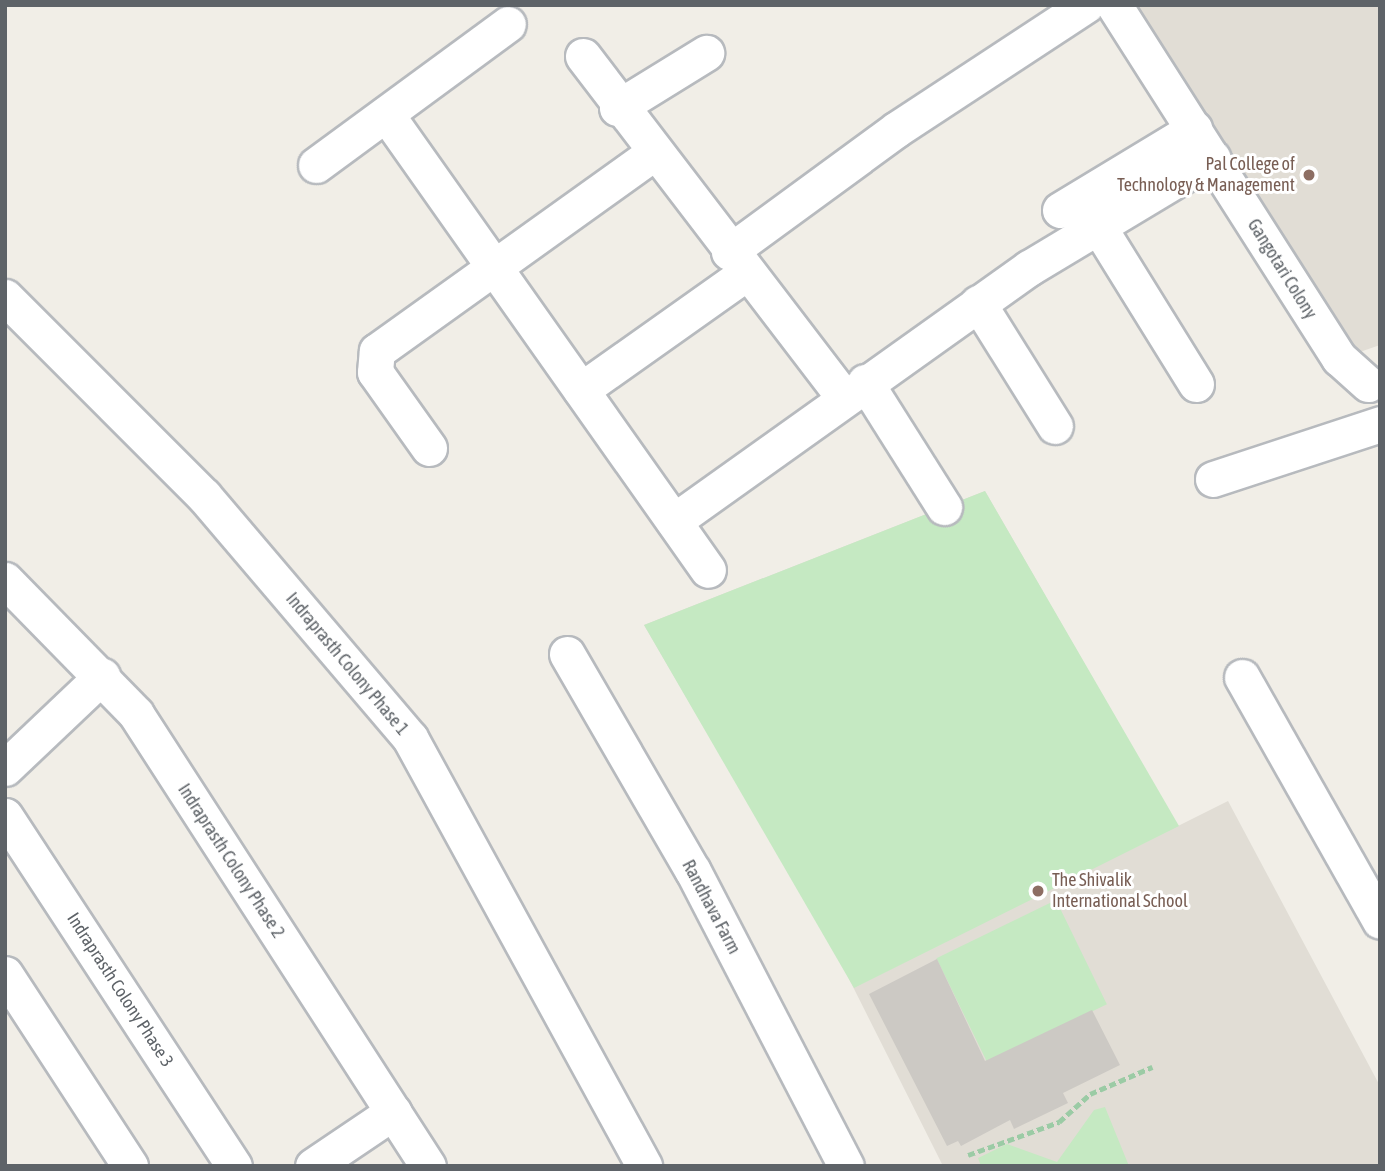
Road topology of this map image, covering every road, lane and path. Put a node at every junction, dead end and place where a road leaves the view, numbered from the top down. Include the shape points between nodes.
1 (1086, 5) edge
2 (1114, 5) edge
3 (508, 24) dead end
4 (706, 52) dead end
5 (583, 56) dead end
6 (617, 108) junction
7 (386, 114) junction
8 (1194, 129) junction
9 (654, 153) junction
10 (1212, 158) junction
11 (316, 165) dead end
12 (1060, 210) dead end
13 (1098, 226) junction
14 (492, 263) junction
15 (737, 263) junction
16 (5, 297) edge
17 (978, 303) junction
18 (1374, 377) edge
19 (1196, 384) dead end
20 (581, 390) junction
21 (854, 390) junction
22 (1380, 416) edge
23 (1380, 424) edge
24 (1055, 426) dead end
25 (429, 448) dead end
26 (1213, 479) dead end
27 (944, 508) dead end
28 (674, 521) junction
29 (708, 570) dead end
30 (5, 580) edge
31 (568, 654) dead end
32 (102, 676) junction
33 (1242, 677) dead end
34 (5, 768) edge
35 (5, 816) edge
36 (1380, 922) edge
37 (5, 974) edge
38 (1152, 1067) dead end
39 (393, 1112) junction
40 (968, 1155) dead end
41 (130, 1166) edge
42 (234, 1166) edge
43 (313, 1166) edge
44 (428, 1166) edge
45 (644, 1166) edge
46 (846, 1166) edge

1 - 15 street via 897,129
2 - 8 street, Gangotari Colony
3 - 7 street
4 - 6 street
5 - 6 street
6 - 9 street
7 - 11 street
7 - 14 street
8 - 10 street, Gangotari Colony
8 - 12 street
9 - 14 street
9 - 15 street
10 - 13 street
10 - 18 street, Gangotari Colony via 1339,358
13 - 17 street
13 - 19 street
14 - 20 street
14 - 25 street via 383,345 372,361
15 - 20 street
15 - 21 street
16 - 45 street, Indraprasth Colony Phase 1 via 204,496 410,738
17 - 21 street
17 - 24 street
18 - 22 street
20 - 28 street
21 - 27 street
21 - 28 street
23 - 26 street
28 - 29 street
30 - 32 street, Indraprasth Colony Phase 2
31 - 46 street, Randhava Farm via 693,871
32 - 34 street
32 - 39 street, Indraprasth Colony Phase 2 via 136,714
33 - 36 street
35 - 42 street, Indraprasth Colony Phase 3
37 - 41 street
38 - 40 path via 1090,1094 1059,1122
39 - 43 street
39 - 44 street, Indraprasth Colony Phase 2

